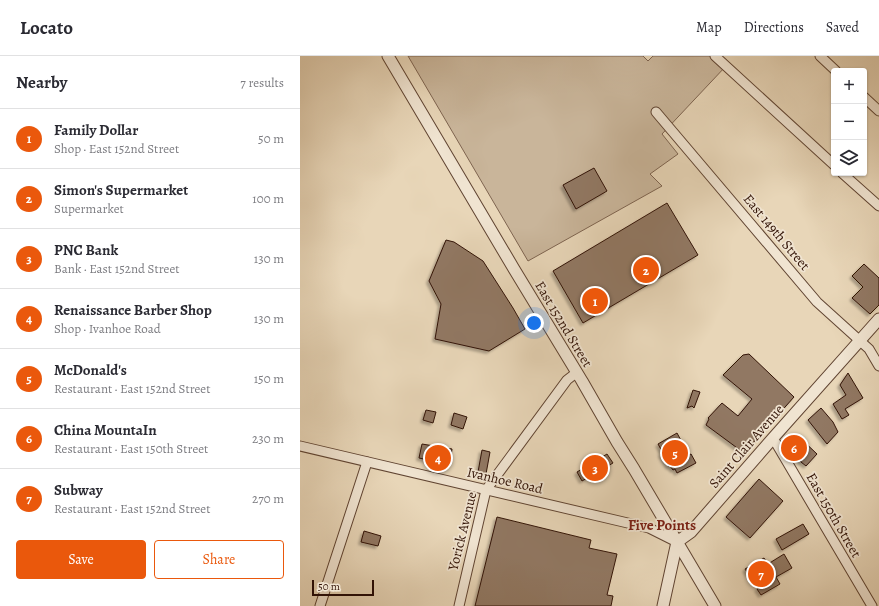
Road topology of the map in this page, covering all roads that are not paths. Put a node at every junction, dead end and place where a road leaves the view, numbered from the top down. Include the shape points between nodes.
1 (388, 56) edge
2 (715, 56) edge
3 (820, 56) edge
4 (833, 68) edge
5 (867, 100) edge
6 (879, 111) edge
7 (656, 112) dead end
8 (831, 162) edge
9 (845, 176) edge
10 (879, 206) edge
11 (879, 320) edge
12 (859, 341) junction
13 (879, 366) edge
14 (576, 373) junction
15 (773, 438) junction
16 (300, 446) edge
17 (368, 462) junction
18 (486, 490) junction
19 (678, 542) junction
20 (320, 606) edge
21 (459, 606) edge
22 (663, 606) edge
23 (715, 606) edge
24 (872, 606) edge

1 - 14 street, East 152nd Street
2 - 8 street
3 - 4 street
5 - 6 street
7 - 12 street, East 149th Street via 817,302
9 - 10 street
11 - 12 street, Saint Clair Avenue
12 - 13 street, East 149th Street via 869,350
12 - 15 street, Saint Clair Avenue
14 - 18 street, Yorick Avenue via 567,380
14 - 19 street, East 152nd Street
15 - 19 street, Saint Clair Avenue via 691,532
15 - 24 street, East 150th Street
16 - 17 street, Ivanhoe Road
17 - 18 street, Ivanhoe Road
17 - 20 street
18 - 19 street, Ivanhoe Road via 649,528
18 - 21 street, Yorick Avenue
19 - 22 street
19 - 23 street, East 152nd Street

